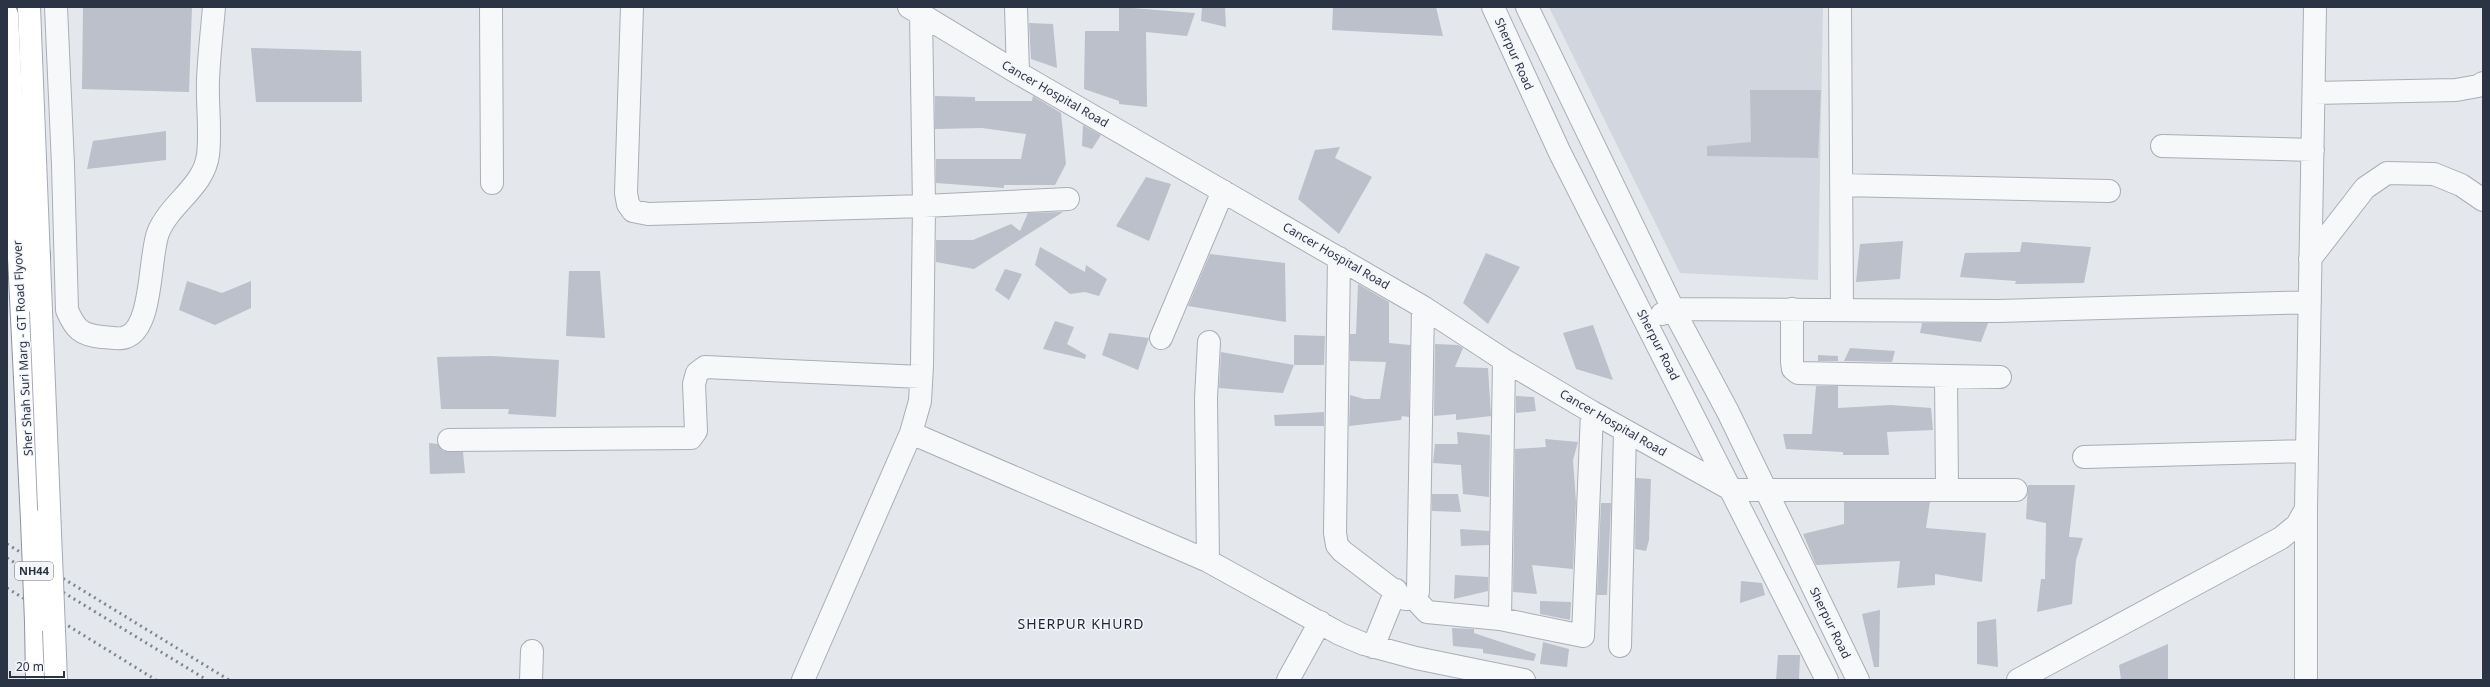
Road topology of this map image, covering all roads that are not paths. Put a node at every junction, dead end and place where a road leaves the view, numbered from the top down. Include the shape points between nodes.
1 (29, 7) edge
2 (56, 7) edge
3 (214, 7) edge
4 (492, 7) edge
5 (632, 7) edge
6 (1016, 7) edge
7 (1493, 7) edge
8 (1527, 7) edge
9 (1840, 7) edge
10 (2315, 7) edge
11 (915, 11) edge
12 (7, 15) edge
13 (1018, 73) junction
14 (2483, 83) edge
15 (2314, 93) junction
16 (2162, 146) dead end
17 (2313, 150) junction
18 (492, 182) dead end
19 (1842, 185) junction
20 (1223, 191) junction
21 (2109, 191) dead end
22 (1068, 199) dead end
23 (2483, 200) edge
24 (924, 206) junction
25 (29, 254) junction
26 (1339, 258) junction
27 (2310, 259) junction
28 (2310, 302) junction
29 (1423, 307) junction
30 (1673, 309) junction
31 (1792, 309) junction
32 (1842, 309) junction
33 (1645, 320) junction
34 (1161, 338) dead end
35 (1209, 342) dead end
36 (1504, 360) junction
37 (1946, 376) junction
38 (921, 377) junction
39 (2000, 377) dead end
40 (1592, 412) junction
41 (1625, 431) junction
42 (911, 433) junction
43 (450, 440) dead end
44 (2307, 451) junction
45 (2084, 457) dead end
46 (1732, 490) junction
47 (1946, 490) junction
48 (2016, 490) dead end
49 (1765, 491) junction
50 (2306, 509) junction
51 (1208, 561) junction
52 (1405, 594) junction
53 (1500, 619) junction
54 (1320, 622) junction
55 (1620, 646) dead end
56 (1373, 647) junction
57 (532, 651) dead end
58 (37, 680) edge
59 (56, 680) edge
60 (531, 680) edge
61 (803, 680) edge
62 (1288, 680) edge
63 (1524, 680) edge
64 (1827, 680) edge
65 (1858, 680) edge
66 (2018, 680) edge
67 (2306, 680) edge

1 - 25 main road
2 - 3 street via 67,310 74,327 91,336 126,338 136,330 144,313 158,234 166,218 200,177 208,156 208,78
4 - 18 street
5 - 24 street via 626,193 628,204 633,211 648,214
6 - 13 street
7 - 33 street, Sherpur Road via 1560,153
8 - 30 street, Sherpur Road
9 - 19 street
10 - 15 street
11 - 13 street, Cancer Hospital Road
11 - 24 street
12 - 25 main road, Sher Shah Suri Marg - GT Road Flyover / NH44
13 - 20 street, Cancer Hospital Road
14 - 15 street via 2456,90
15 - 17 street
16 - 17 street
17 - 27 street
19 - 21 street
19 - 32 street
20 - 26 street, Cancer Hospital Road
20 - 34 street
22 - 24 street
23 - 27 street via 2460,185 2434,174 2386,173 2365,188
24 - 38 street
25 - 58 main road, Sher Shah Suri Marg - GT Road Flyover / NH44, bridge
25 - 59 main road, bridge via 41,311
26 - 29 street, Cancer Hospital Road
26 - 52 street via 1335,533 1342,551
27 - 28 street
28 - 32 street via 1998,311
28 - 44 street
29 - 36 street, Cancer Hospital Road
29 - 52 street via 1418,592
30 - 31 street
30 - 33 street
30 - 49 street, Sherpur Road via 1728,412
31 - 32 street
31 - 37 street via 1792,362 1793,369 1798,373
33 - 46 street, Sherpur Road
35 - 51 street via 1206,398
36 - 40 street, Cancer Hospital Road
36 - 53 street
37 - 39 street
37 - 47 street
38 - 42 street via 920,401
38 - 43 street via 705,367 697,373 694,384 696,431 690,438
40 - 41 street, Cancer Hospital Road
40 - 53 street via 1583,636
41 - 46 street, Cancer Hospital Road
41 - 55 street
42 - 51 street
42 - 61 street
44 - 45 street
44 - 50 street
46 - 49 street, Cancer Hospital Road
46 - 64 street, Sherpur Road
47 - 48 street, Cancer Hospital Road
47 - 49 street, Cancer Hospital Road
49 - 65 street, Sherpur Road
50 - 66 street via 2297,525 2281,538
50 - 67 street
51 - 54 street
52 - 53 street via 1427,612
52 - 56 street
54 - 56 street via 1340,634
54 - 62 street
56 - 63 street
57 - 60 street

